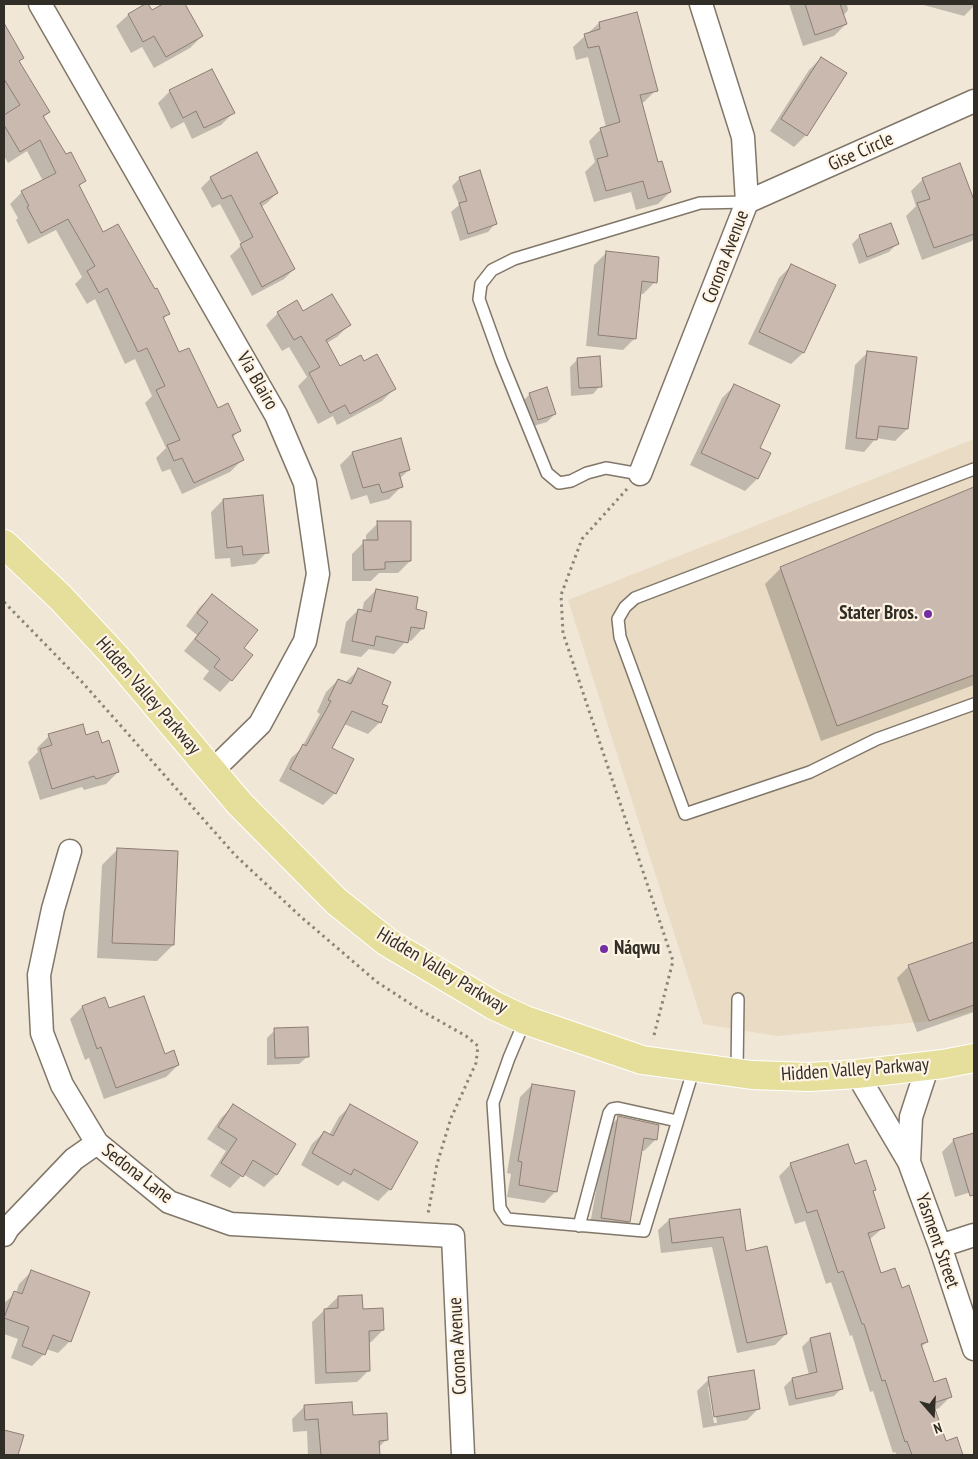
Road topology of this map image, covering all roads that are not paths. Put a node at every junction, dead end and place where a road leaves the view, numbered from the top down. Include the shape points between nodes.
1 (40, 4) edge
2 (701, 4) edge
3 (974, 101) edge
4 (747, 202) junction
5 (974, 469) edge
6 (640, 474) joint
7 (4, 544) edge
8 (974, 704) edge
9 (212, 771) junction
10 (70, 851) dead end
11 (738, 999) dead end
12 (525, 1020) junction
13 (974, 1058) edge
14 (928, 1065) junction
15 (694, 1067) junction
16 (737, 1073) junction
17 (857, 1074) junction
18 (678, 1121) junction
19 (97, 1143) junction
20 (909, 1162) junction
21 (579, 1226) junction
22 (4, 1235) edge
23 (974, 1235) edge
24 (453, 1236) joint
25 (940, 1246) junction
26 (974, 1349) edge
27 (464, 1455) edge

1 - 9 street, Via Blairo via 276,415 305,483 318,574 305,641 260,724
2 - 4 street, Corona Avenue via 743,137
3 - 4 street, Gise Circle
4 - 6 street, Corona Avenue
4 - 6 lane via 700,203 524,256 492,270 481,284 479,299 547,473 558,483 606,468
5 - 8 lane via 635,598 618,620 620,637 685,814 810,772 877,739
7 - 9 main road, Hidden Valley Parkway via 116,656
9 - 12 main road, Hidden Valley Parkway via 239,803 336,901 387,942 493,1005
10 - 19 street, Sedona Lane via 38,975 42,1032 62,1085
11 - 16 lane
12 - 15 main road, Hidden Valley Parkway via 642,1060
12 - 21 lane via 493,1103 500,1208 507,1219
13 - 14 main road, Hidden Valley Parkway
14 - 17 main road, Hidden Valley Parkway
14 - 20 street, Yasment Street via 911,1117
15 - 16 main road, Hidden Valley Parkway
15 - 18 lane
16 - 17 main road, Hidden Valley Parkway via 809,1077
17 - 20 street, Yasment Street
18 - 21 lane via 644,1231
18 - 21 lane via 612,1109
19 - 22 street via 74,1159
19 - 24 street, Sedona Lane via 169,1202 231,1224
20 - 25 street, Yasment Street
23 - 25 street
24 - 27 street, Corona Avenue
25 - 26 street, Yasment Street

